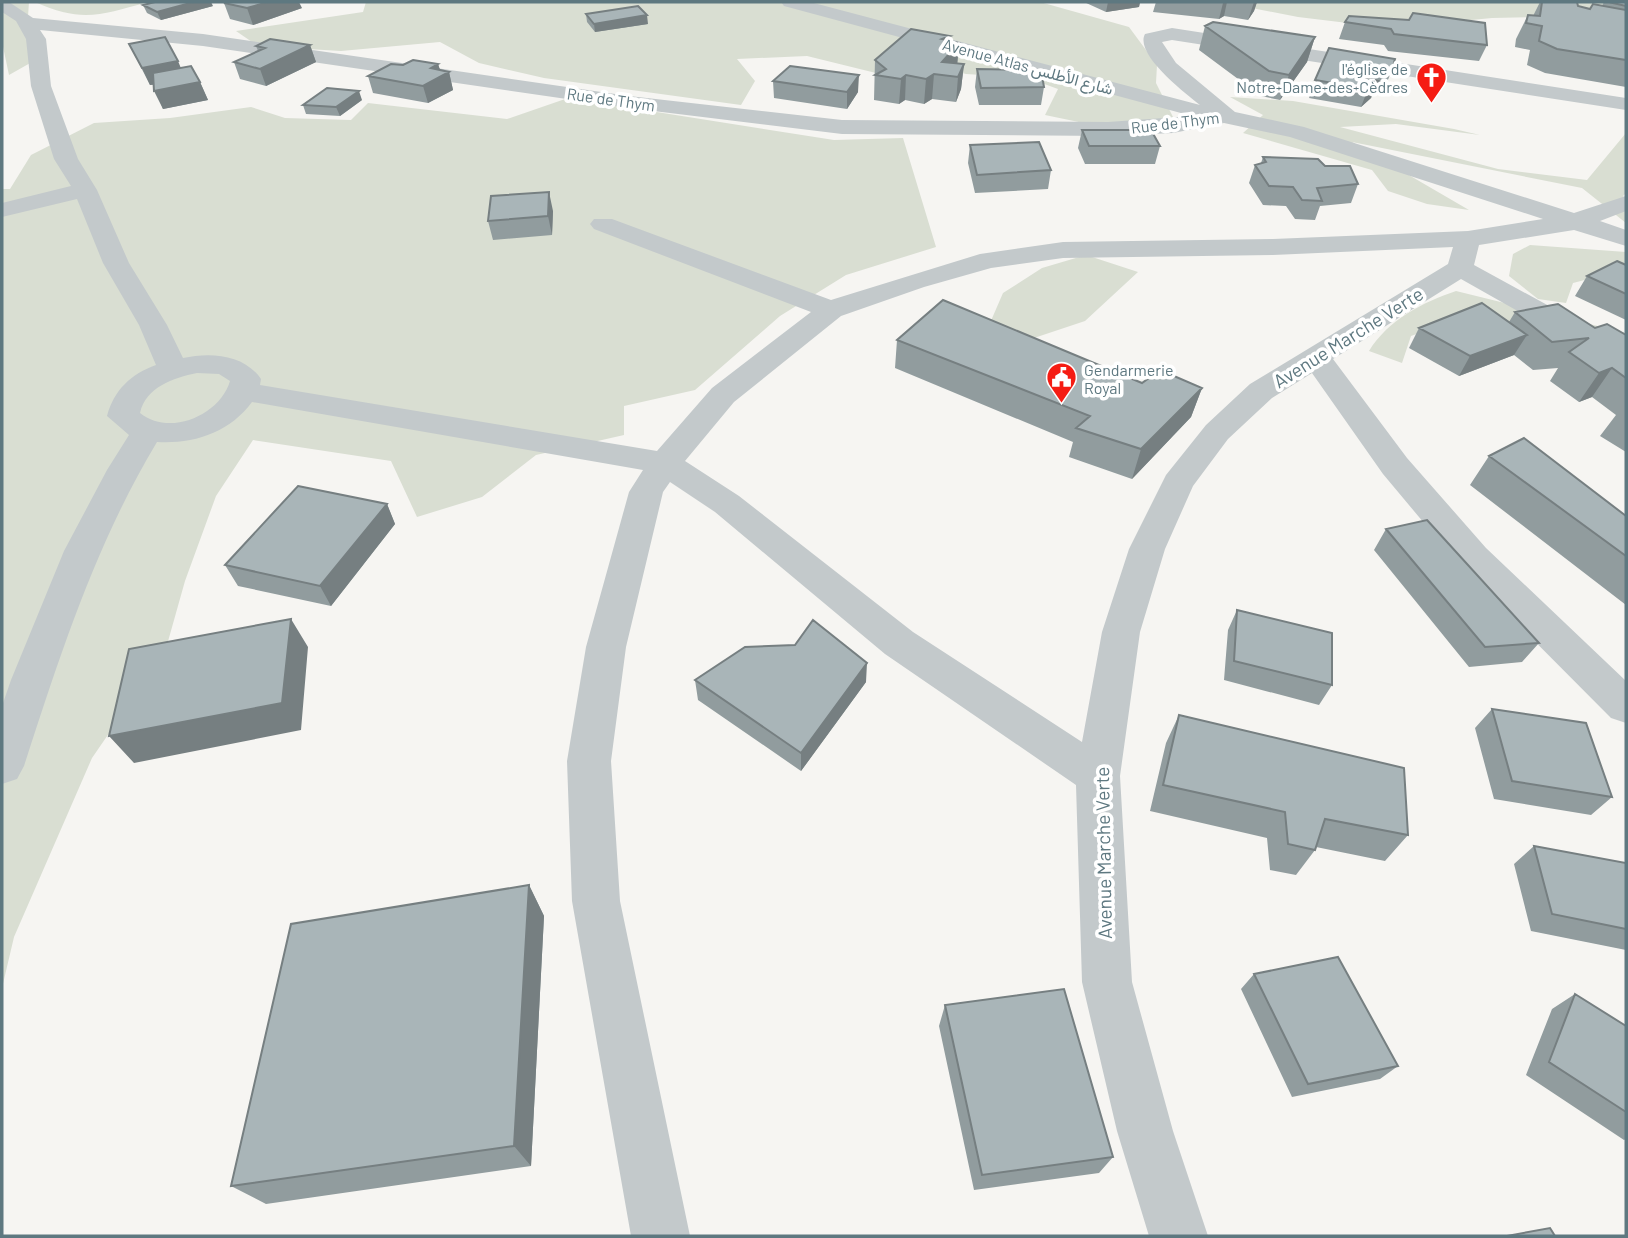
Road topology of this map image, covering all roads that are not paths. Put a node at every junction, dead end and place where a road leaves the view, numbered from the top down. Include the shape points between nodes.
1 (790, 2) edge
2 (811, 2) edge
3 (2, 5) edge
4 (28, 23) junction
5 (1626, 104) edge
6 (1227, 116) junction
7 (85, 190) junction
8 (1626, 203) edge
9 (2, 210) edge
10 (1574, 222) junction
11 (603, 224) dead end
12 (1626, 238) edge
13 (1464, 253) junction
14 (831, 310) junction
15 (1315, 355) junction
16 (1626, 360) edge
17 (173, 369) junction
18 (246, 392) junction
19 (147, 432) junction
20 (665, 463) junction
21 (1626, 706) edge
22 (2, 766) edge
23 (1098, 776) junction
24 (660, 1236) edge
25 (1178, 1236) edge

1 - 6 street, Avenue Atlas شارع الأطلس
2 - 6 street, Avenue Atlas شارع الأطلس
3 - 4 street, Rue de Thym
4 - 6 street, Rue de Thym via 202,40 830,126 1108,129 1173,126
4 - 7 street via 36,39 50,117 66,159
5 - 6 street via 1172,34 1152,38 1155,48 1188,86
6 - 10 street, Avenue Atlas شارع الأطلس via 1340,146
7 - 9 street
7 - 17 street via 116,263
8 - 10 street
10 - 12 street, Avenue Atlas شارع الأطلس
10 - 13 street
11 - 14 street
13 - 14 street via 1273,247 1063,250 989,261
13 - 15 street, Avenue Marche Verte
13 - 16 street
14 - 20 street via 723,395
15 - 21 street via 1434,513
15 - 23 street, Avenue Marche Verte via 1261,391 1226,424 1178,483 1147,549 1121,632
17 - 18 street via 197,363 237,369 246,379
17 - 19 street via 151,377 124,403 123,416 131,426
18 - 19 street via 219,418 195,428
18 - 20 street
19 - 22 street via 110,492 37,661
20 - 23 street via 727,504 899,643
20 - 24 street via 646,492 609,634 589,761 596,901
23 - 25 street, Avenue Marche Verte via 1107,982 1145,1131

